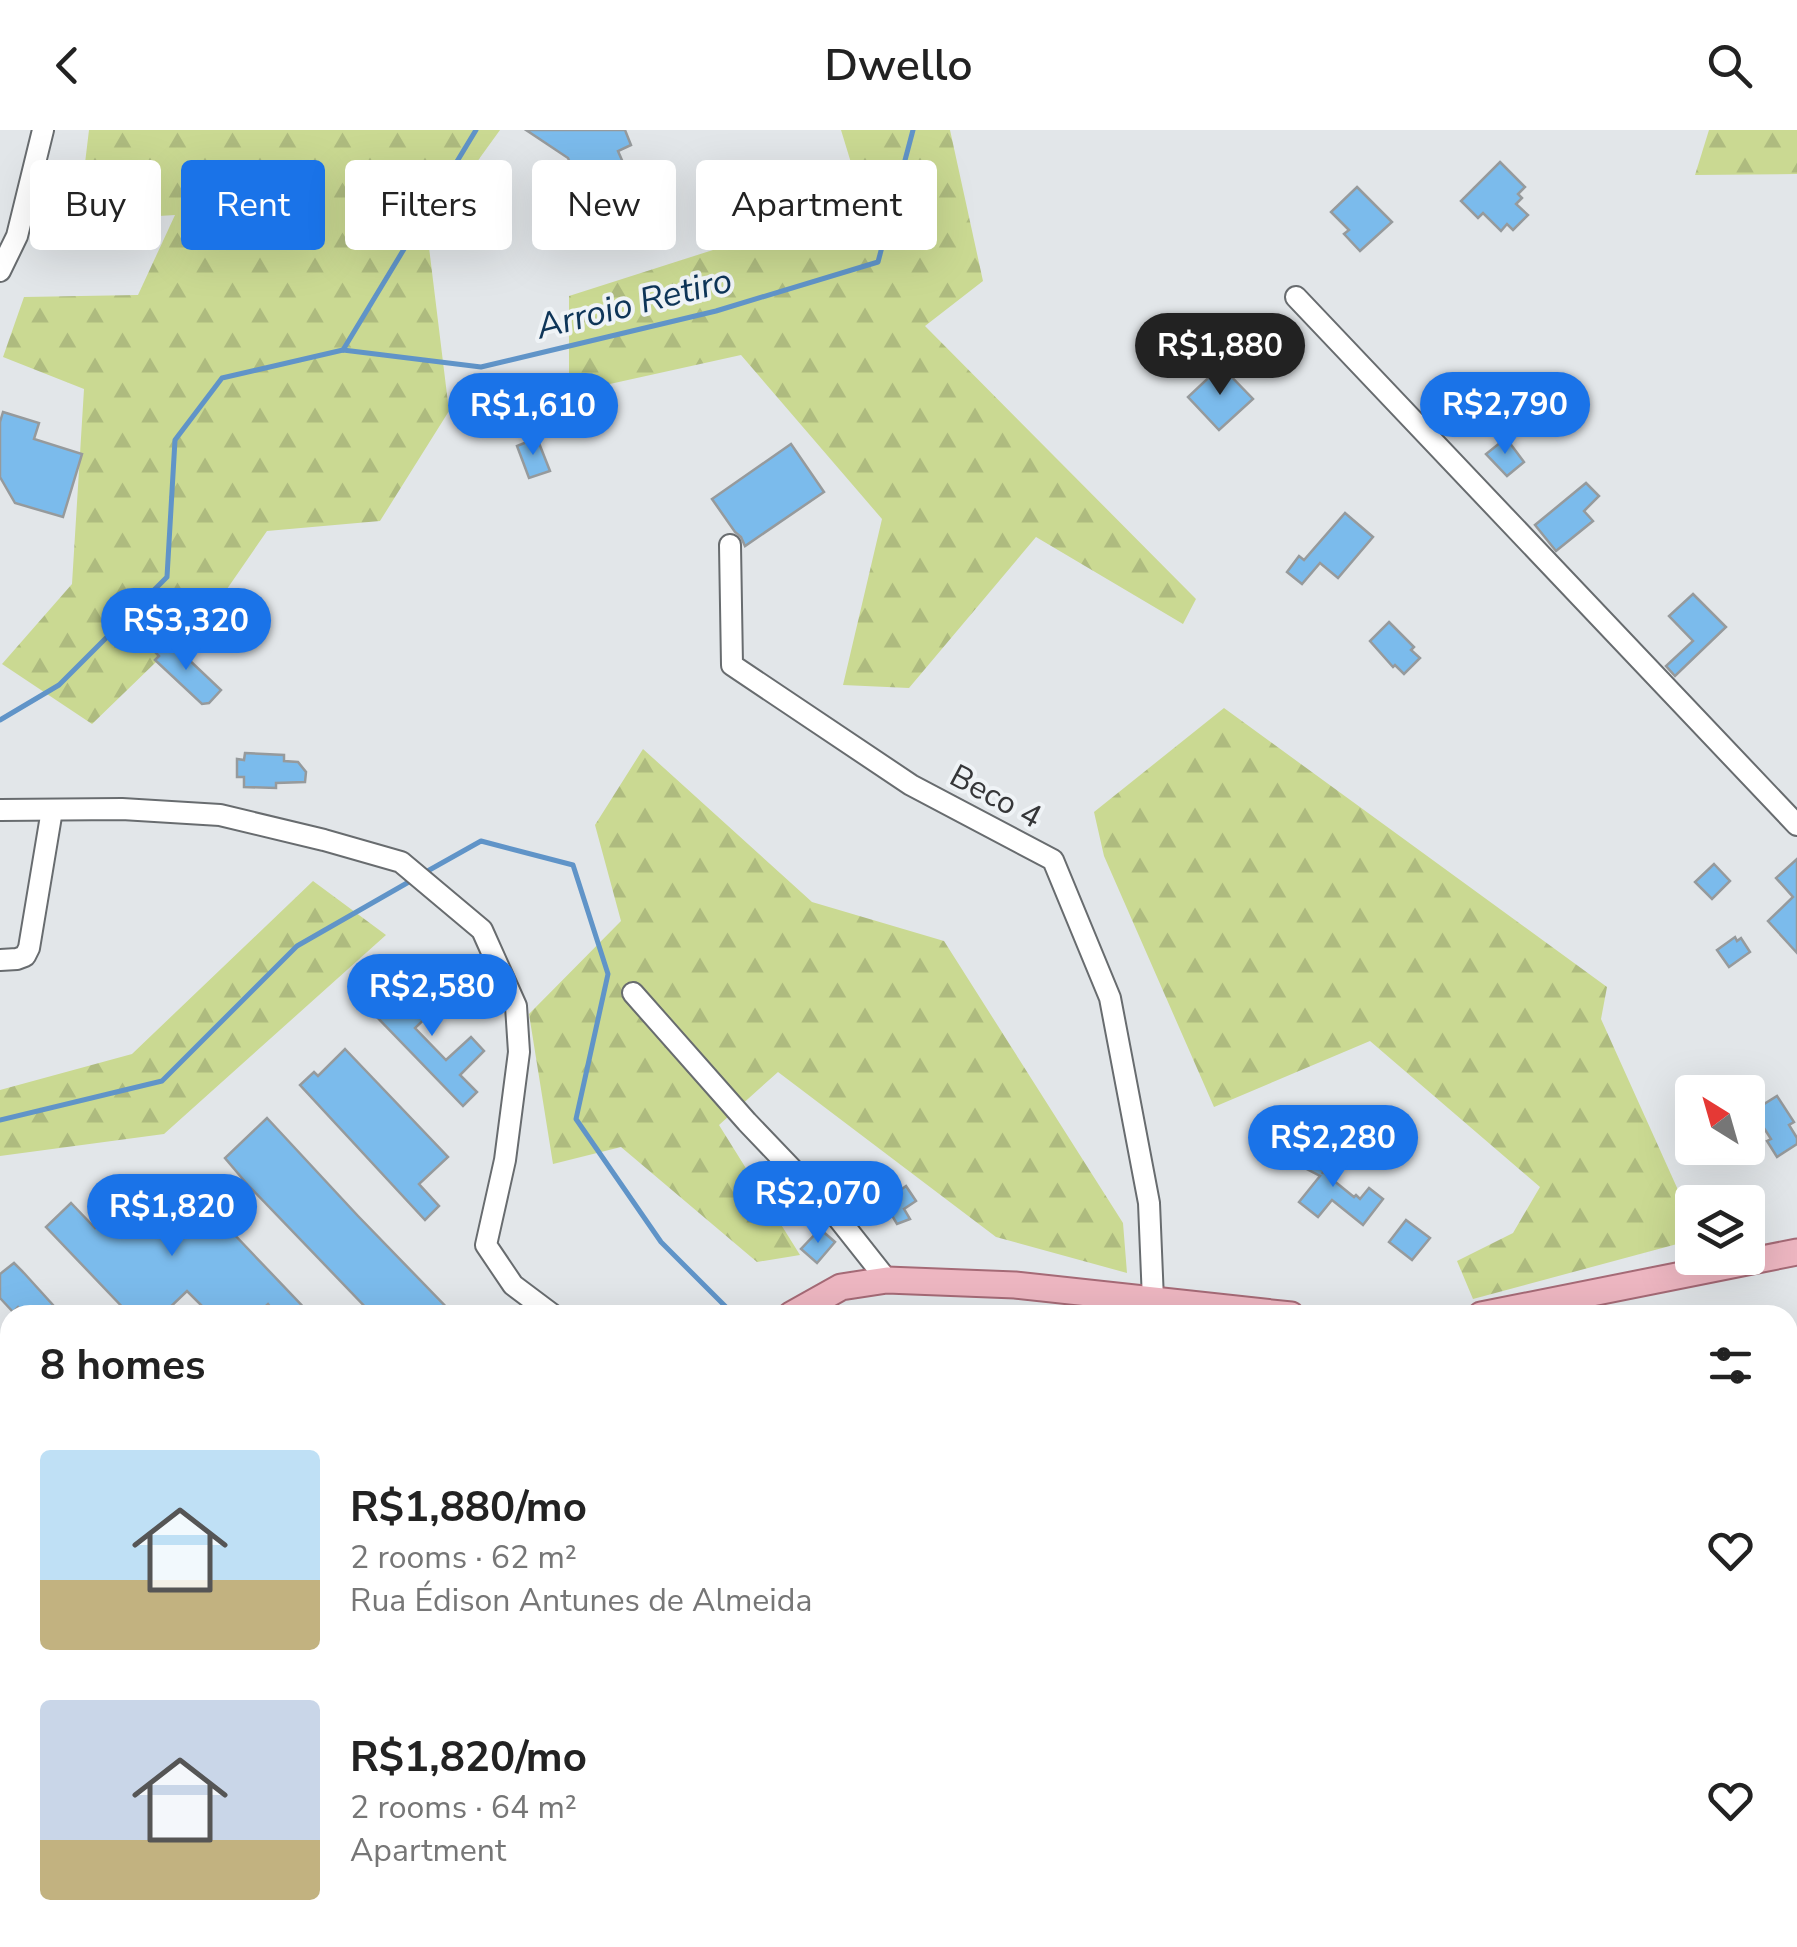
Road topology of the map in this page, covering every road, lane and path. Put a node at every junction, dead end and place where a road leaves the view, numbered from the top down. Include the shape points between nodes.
1 (43, 130) edge
2 (0, 271) edge
3 (1296, 297) dead end
4 (730, 545) dead end
5 (0, 810) edge
6 (52, 810) junction
7 (1797, 825) edge
8 (0, 960) edge
9 (632, 993) dead end
10 (1797, 1252) edge
11 (887, 1280) junction
12 (1152, 1300) junction
13 (540, 1305) edge
14 (808, 1305) edge
15 (1180, 1305) edge
16 (1532, 1305) edge

1 - 2 street via 18,236
3 - 7 street
4 - 12 street, Beco 4 via 732,664 911,785 1052,860 1110,998 1150,1203
5 - 6 street
6 - 8 street via 29,948 25,956
6 - 13 street via 220,815 324,840 401,862 482,930 516,1006 518,1052 486,1245 513,1284
9 - 11 street
10 - 16 main road
11 - 12 main road
11 - 14 main road via 840,1287
12 - 15 main road

